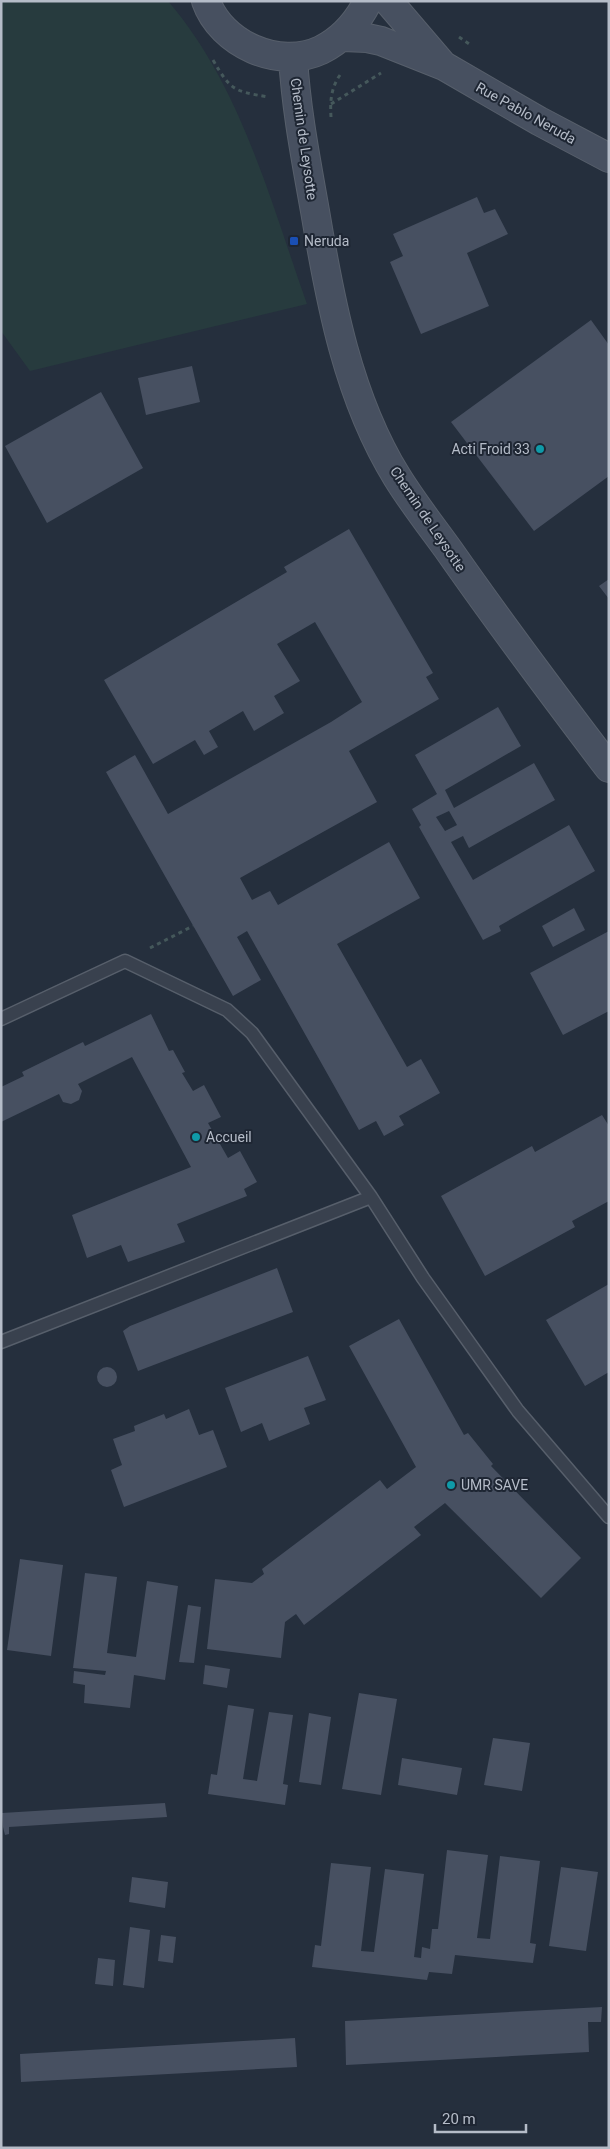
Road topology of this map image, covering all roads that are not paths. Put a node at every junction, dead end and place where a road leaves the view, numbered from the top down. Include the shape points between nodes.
1 (206, 1) edge
2 (368, 1) edge
3 (388, 1) edge
4 (343, 37) junction
5 (293, 57) junction
6 (444, 66) junction
7 (609, 158) edge
8 (609, 768) edge
9 (1, 1019) edge
10 (371, 1197) junction
11 (1, 1342) edge
12 (609, 1517) edge

1 - 5 street via 222,28 242,45 267,54
2 - 4 street via 359,19
3 - 6 street, Rue Pablo Neruda
4 - 5 street via 320,51
4 - 6 street, Rue Pablo Neruda via 381,41
5 - 8 street, Chemin de Leysotte via 295,90 322,255 340,337 364,411 396,476
6 - 7 street, Rue Pablo Neruda
9 - 10 lane via 124,961 227,1010 252,1033
10 - 11 lane
10 - 12 lane via 423,1278 518,1411

